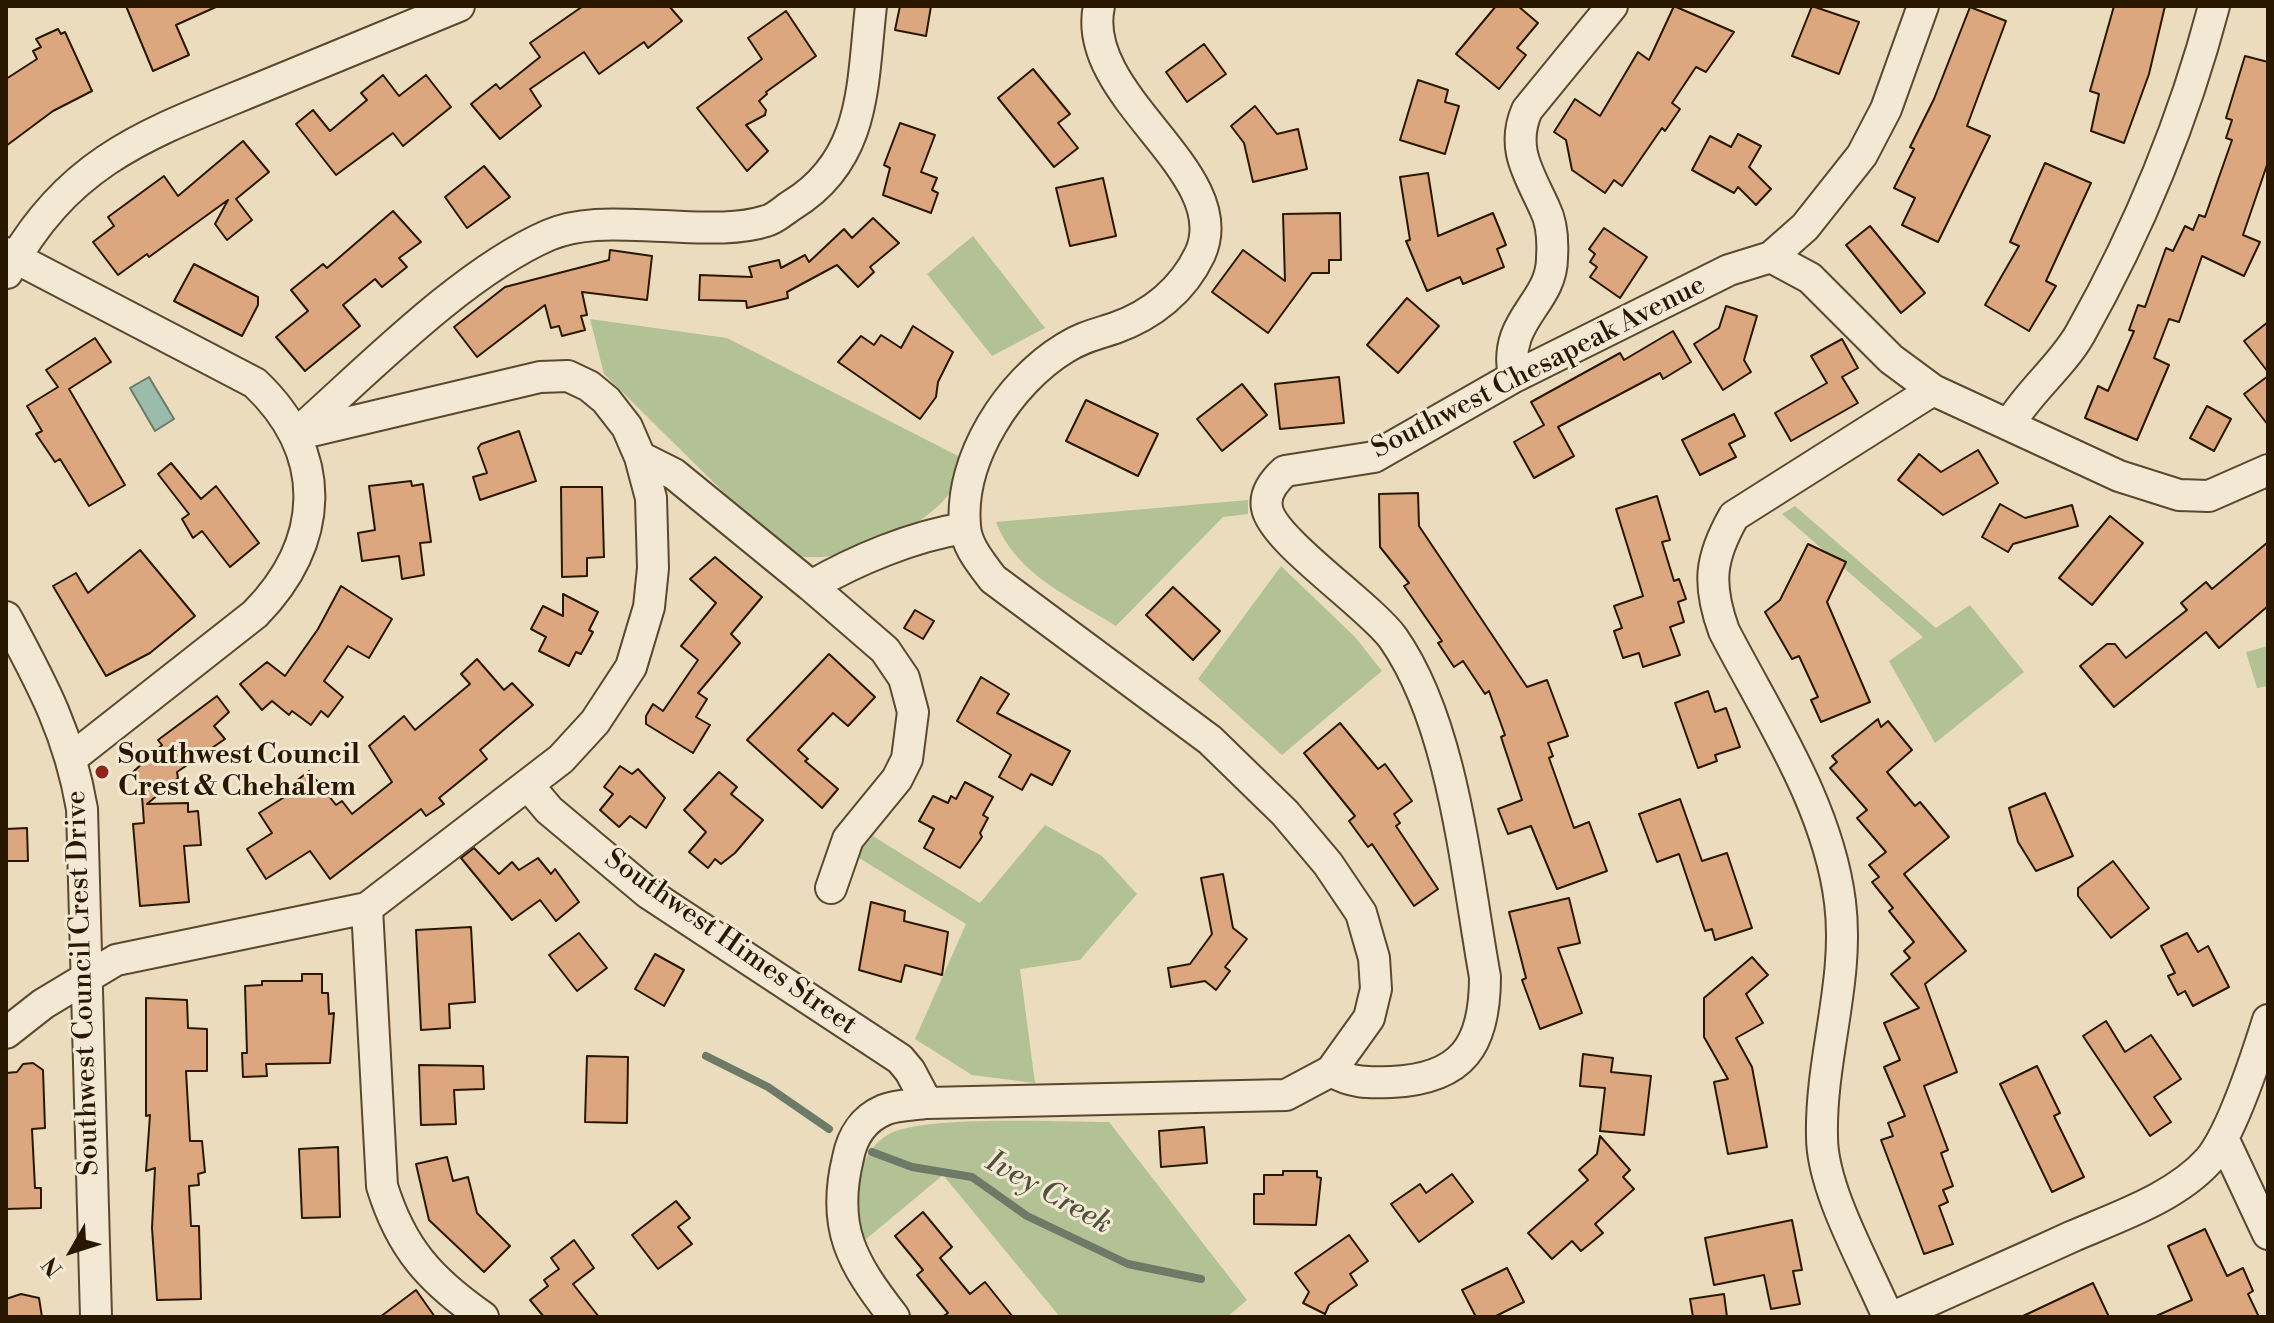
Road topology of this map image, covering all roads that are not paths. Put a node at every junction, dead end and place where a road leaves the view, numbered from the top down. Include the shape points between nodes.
1 (459, 6) edge
2 (871, 6) edge
3 (1099, 6) edge
4 (1612, 6) edge
5 (1923, 6) edge
6 (2214, 6) edge
7 (1771, 257) junction
8 (9, 262) edge
9 (1514, 377) junction
10 (1933, 390) junction
11 (2009, 425) junction
12 (295, 435) junction
13 (640, 457) junction
14 (2268, 470) edge
15 (965, 528) junction
16 (811, 586) junction
17 (6, 617) edge
18 (73, 757) junction
19 (528, 785) junction
20 (831, 888) dead end
21 (367, 908) junction
22 (89, 974) junction
23 (2268, 1020) edge
24 (6, 1033) edge
25 (1331, 1071) junction
26 (927, 1103) junction
27 (2223, 1138) junction
28 (2268, 1234) edge
29 (96, 1317) edge
30 (483, 1317) edge
31 (894, 1317) edge
32 (1891, 1317) edge

1 - 8 street via 117,151 63,194
2 - 12 street via 856,127 834,168 806,197 767,221 709,227 599,224 551,234 491,268
3 - 15 street via 1102,53 1200,196 1205,235 1178,290 1161,305 1116,328 1091,333 1027,377 971,473
4 - 9 street via 1522,123 1523,168 1546,210 1553,263 1513,338
5 - 7 street, Southwest Chesapeak Avenue via 1886,109 1862,155 1805,227
6 - 11 street via 2143,209 2079,337
7 - 9 street, Southwest Chesapeak Avenue via 1729,270
7 - 10 street via 1810,278 1891,359
8 - 12 street via 242,374 270,397
9 - 25 street, Southwest Chesapeak Avenue via 1374,457 1285,471 1267,499 1278,529 1378,621 1416,676 1444,756 1485,977 1480,1027 1468,1054 1451,1068 1431,1077 1375,1082 1349,1082
10 - 11 street
10 - 32 street via 1734,516 1719,543 1712,573 1714,603 1724,631 1811,799 1834,863 1841,904 1840,964 1821,1137 1826,1174
11 - 14 street via 2119,476 2179,495 2209,496
12 - 13 street via 506,383 568,376 606,400 627,427
12 - 18 street via 309,478 310,513 290,571 255,614
13 - 16 street via 674,474
13 - 19 street via 651,498 653,568 649,607 631,667 595,722
15 - 16 street via 836,571
15 - 25 street via 975,556 993,579 1210,740 1285,813 1328,864 1361,913 1374,958 1376,989 1369,1018
16 - 20 street via 891,657 904,678 913,712 907,759 848,839
17 - 18 street, Southwest Council Crest Drive via 48,694
18 - 22 street, Southwest Council Crest Drive via 82,809
19 - 21 street
19 - 26 street, Southwest Himes Street via 549,810 648,893 900,1059
21 - 22 street via 128,957
21 - 30 street via 382,1186 414,1258
22 - 24 street
22 - 29 street, Southwest Council Crest Drive
23 - 27 street
25 - 26 street via 1286,1095 1253,1098
26 - 31 street via 885,1109 866,1121 851,1142 841,1187 842,1227 860,1273
27 - 28 street
27 - 32 street via 2210,1159 2174,1188

